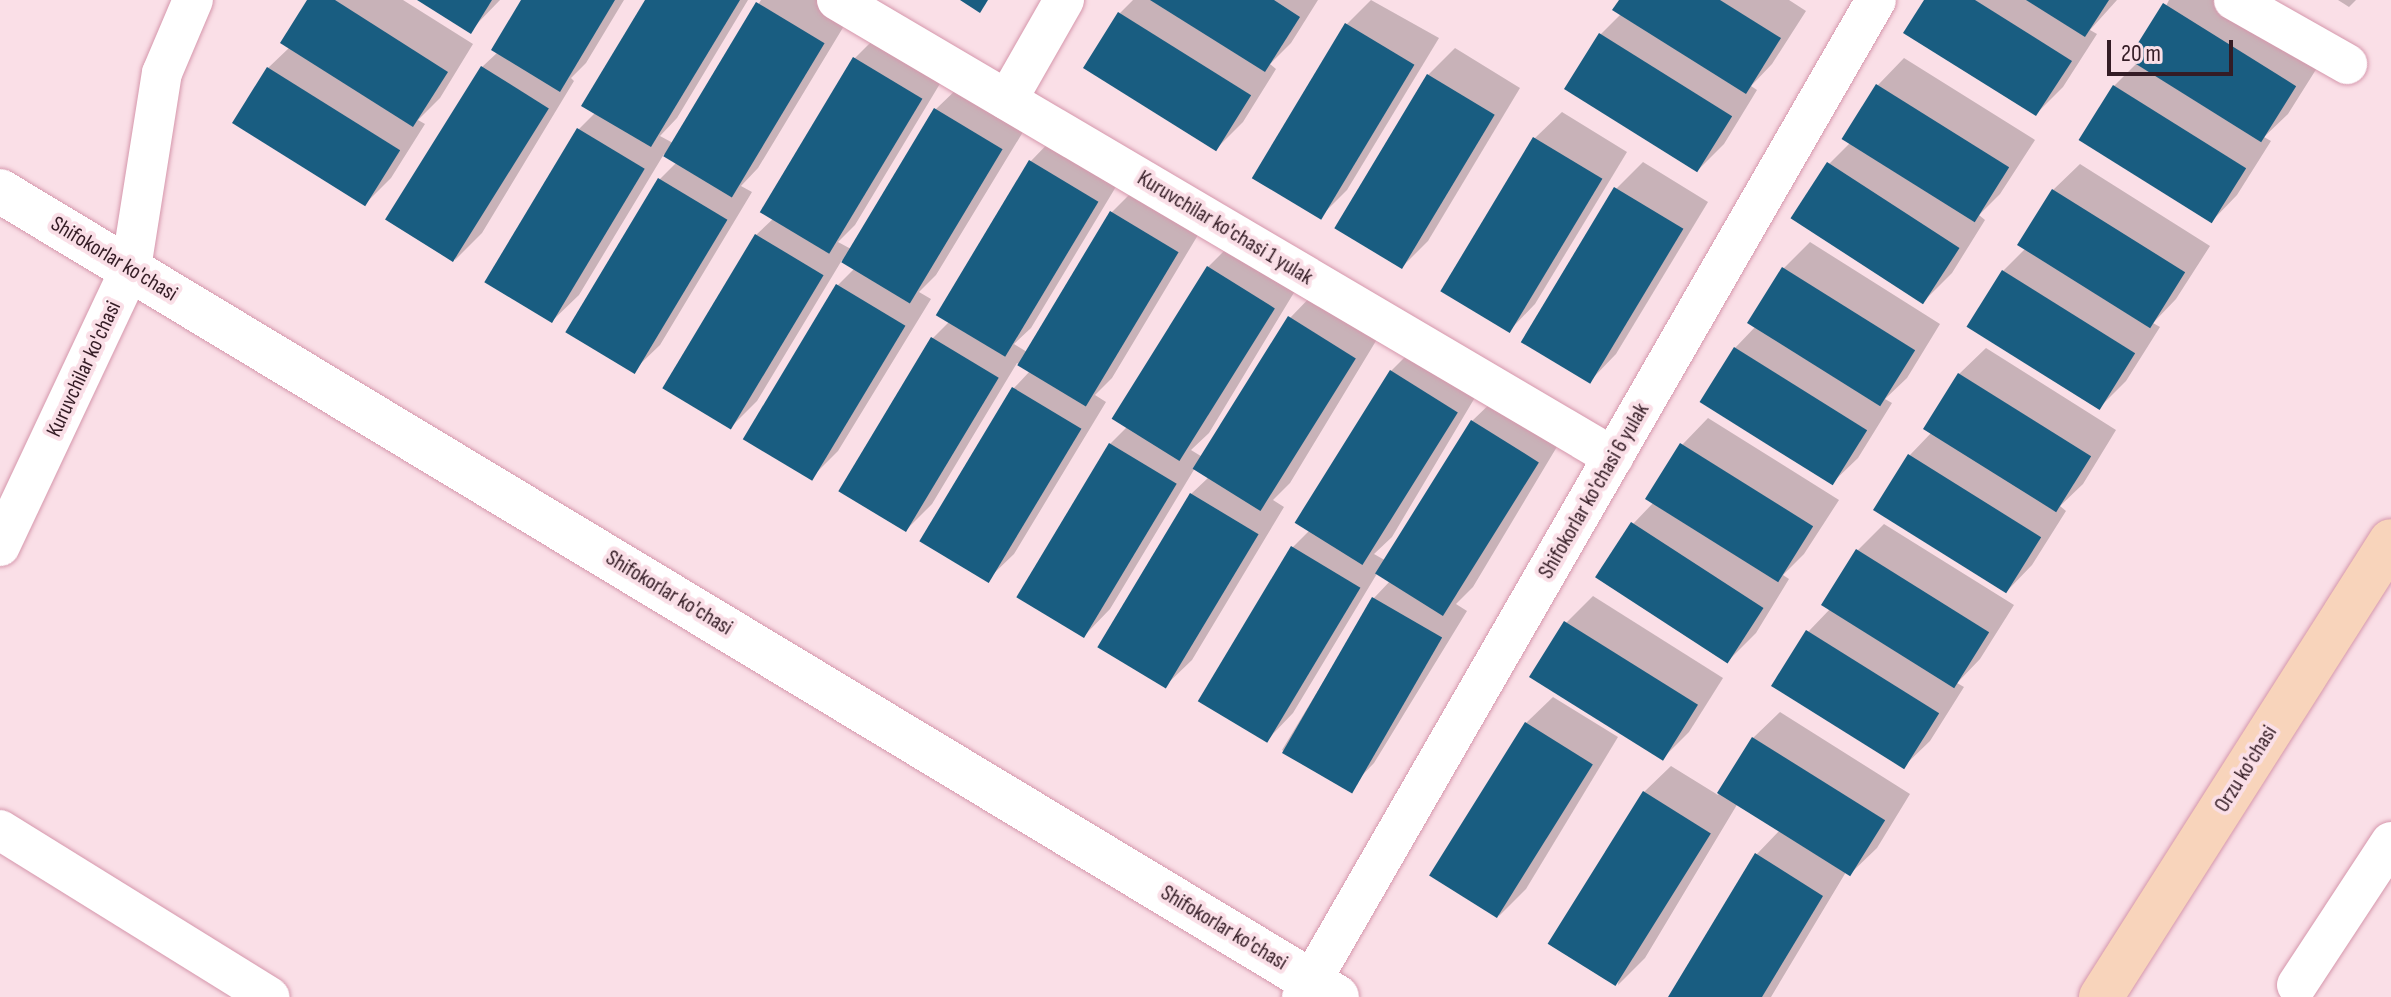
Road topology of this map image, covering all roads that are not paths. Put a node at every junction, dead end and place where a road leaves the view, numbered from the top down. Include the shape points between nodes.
1 (193, 0) edge
2 (837, 0) edge
3 (1064, 0) edge
4 (1876, 0) edge
5 (2234, 0) edge
6 (2347, 64) dead end
7 (1007, 100) junction
8 (0, 191) edge
9 (131, 268) junction
10 (1613, 457) junction
11 (2391, 541) edge
12 (0, 546) edge
13 (0, 830) edge
14 (2391, 842) edge
15 (2297, 985) dead end
16 (1317, 992) edge
17 (269, 997) edge
18 (2101, 997) edge

1 - 9 street, Kuruvchilar ko'chasi via 162,73
2 - 7 street, Kuruvchilar ko'chasi 1 yulak
3 - 7 street
4 - 10 street, Shifokorlar ko'chasi 6 yulak
5 - 6 street
7 - 10 street, Kuruvchilar ko'chasi 1 yulak
8 - 9 street, Shifokorlar ko'chasi
9 - 12 street, Kuruvchilar ko'chasi
9 - 16 street, Shifokorlar ko'chasi
10 - 16 street, Shifokorlar ko'chasi 6 yulak
11 - 18 main road, Orzu ko'chasi
13 - 17 street
14 - 15 street

